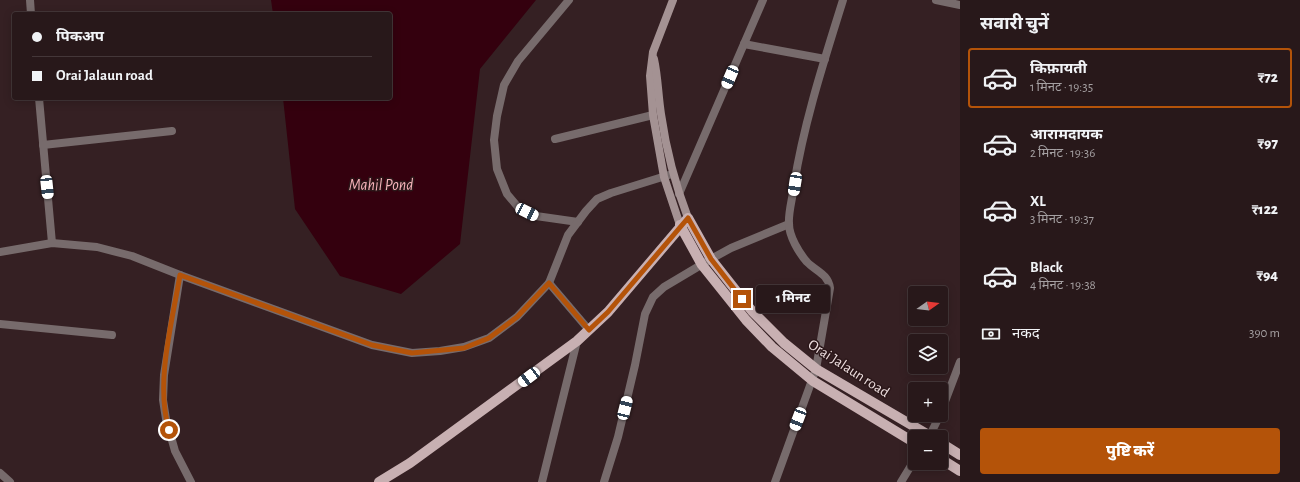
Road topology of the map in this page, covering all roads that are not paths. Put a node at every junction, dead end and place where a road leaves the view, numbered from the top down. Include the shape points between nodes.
1 (30, 0) edge
2 (570, 0) edge
3 (673, 0) edge
4 (763, 0) edge
5 (843, 0) edge
6 (936, 0) edge
7 (960, 5) edge
8 (31, 12) edge
9 (744, 44) junction
10 (653, 52) junction
11 (825, 59) junction
12 (38, 100) edge
13 (653, 116) junction
14 (172, 131) dead end
15 (555, 139) dead end
16 (43, 145) junction
17 (672, 174) junction
18 (664, 176) junction
19 (679, 194) junction
20 (688, 218) junction
21 (578, 222) junction
22 (789, 224) junction
23 (680, 225) junction
24 (52, 243) junction
25 (0, 252) edge
26 (707, 262) junction
27 (180, 275) junction
28 (549, 283) junction
29 (0, 324) edge
30 (589, 330) junction
31 (112, 335) dead end
32 (577, 341) junction
33 (960, 362) edge
34 (816, 369) junction
35 (813, 381) junction
36 (948, 394) edge
37 (921, 430) edge
38 (908, 439) edge
39 (948, 447) edge
40 (960, 455) edge
41 (948, 463) edge
42 (908, 470) edge
43 (960, 471) edge
44 (0, 473) edge
45 (10, 482) edge
46 (191, 482) edge
47 (379, 482) edge
48 (542, 482) edge
49 (604, 482) edge
50 (775, 482) edge
51 (900, 482) edge

1 - 8 street
2 - 21 street via 518,61 504,85 494,140 497,169 507,194 518,207 536,216
3 - 10 main road
4 - 9 street
5 - 11 street
6 - 7 street
9 - 11 street
9 - 19 street
10 - 13 main road via 650,76
10 - 17 main road
11 - 22 street via 798,159
12 - 16 street
13 - 15 street
13 - 18 main road
14 - 16 street
16 - 24 street
17 - 18 street
17 - 19 main road
18 - 21 street via 597,200
18 - 23 main road
19 - 20 main road
20 - 23 main road
20 - 26 main road, Orai Jalaun road
21 - 28 street via 568,235
22 - 26 street via 732,248
22 - 34 street via 795,244 808,262 829,281 830,288
23 - 26 main road, Orai Jalaun road
23 - 30 main road via 608,312
24 - 25 street
24 - 27 street via 97,247 132,256
26 - 34 main road, Orai Jalaun road via 784,343
26 - 35 main road, Orai Jalaun road via 746,320 772,347
26 - 49 street via 664,287 650,303
27 - 28 street via 372,345 412,353 464,348 489,338 517,317
27 - 46 street via 164,375 163,400 175,451
28 - 30 street
29 - 31 street
30 - 32 main road
32 - 47 main road via 410,463
32 - 48 street
33 - 36 street
34 - 35 street
34 - 37 main road, Orai Jalaun road
35 - 38 main road, Orai Jalaun road
35 - 50 street
39 - 40 main road
41 - 43 main road
42 - 51 street
44 - 45 street

